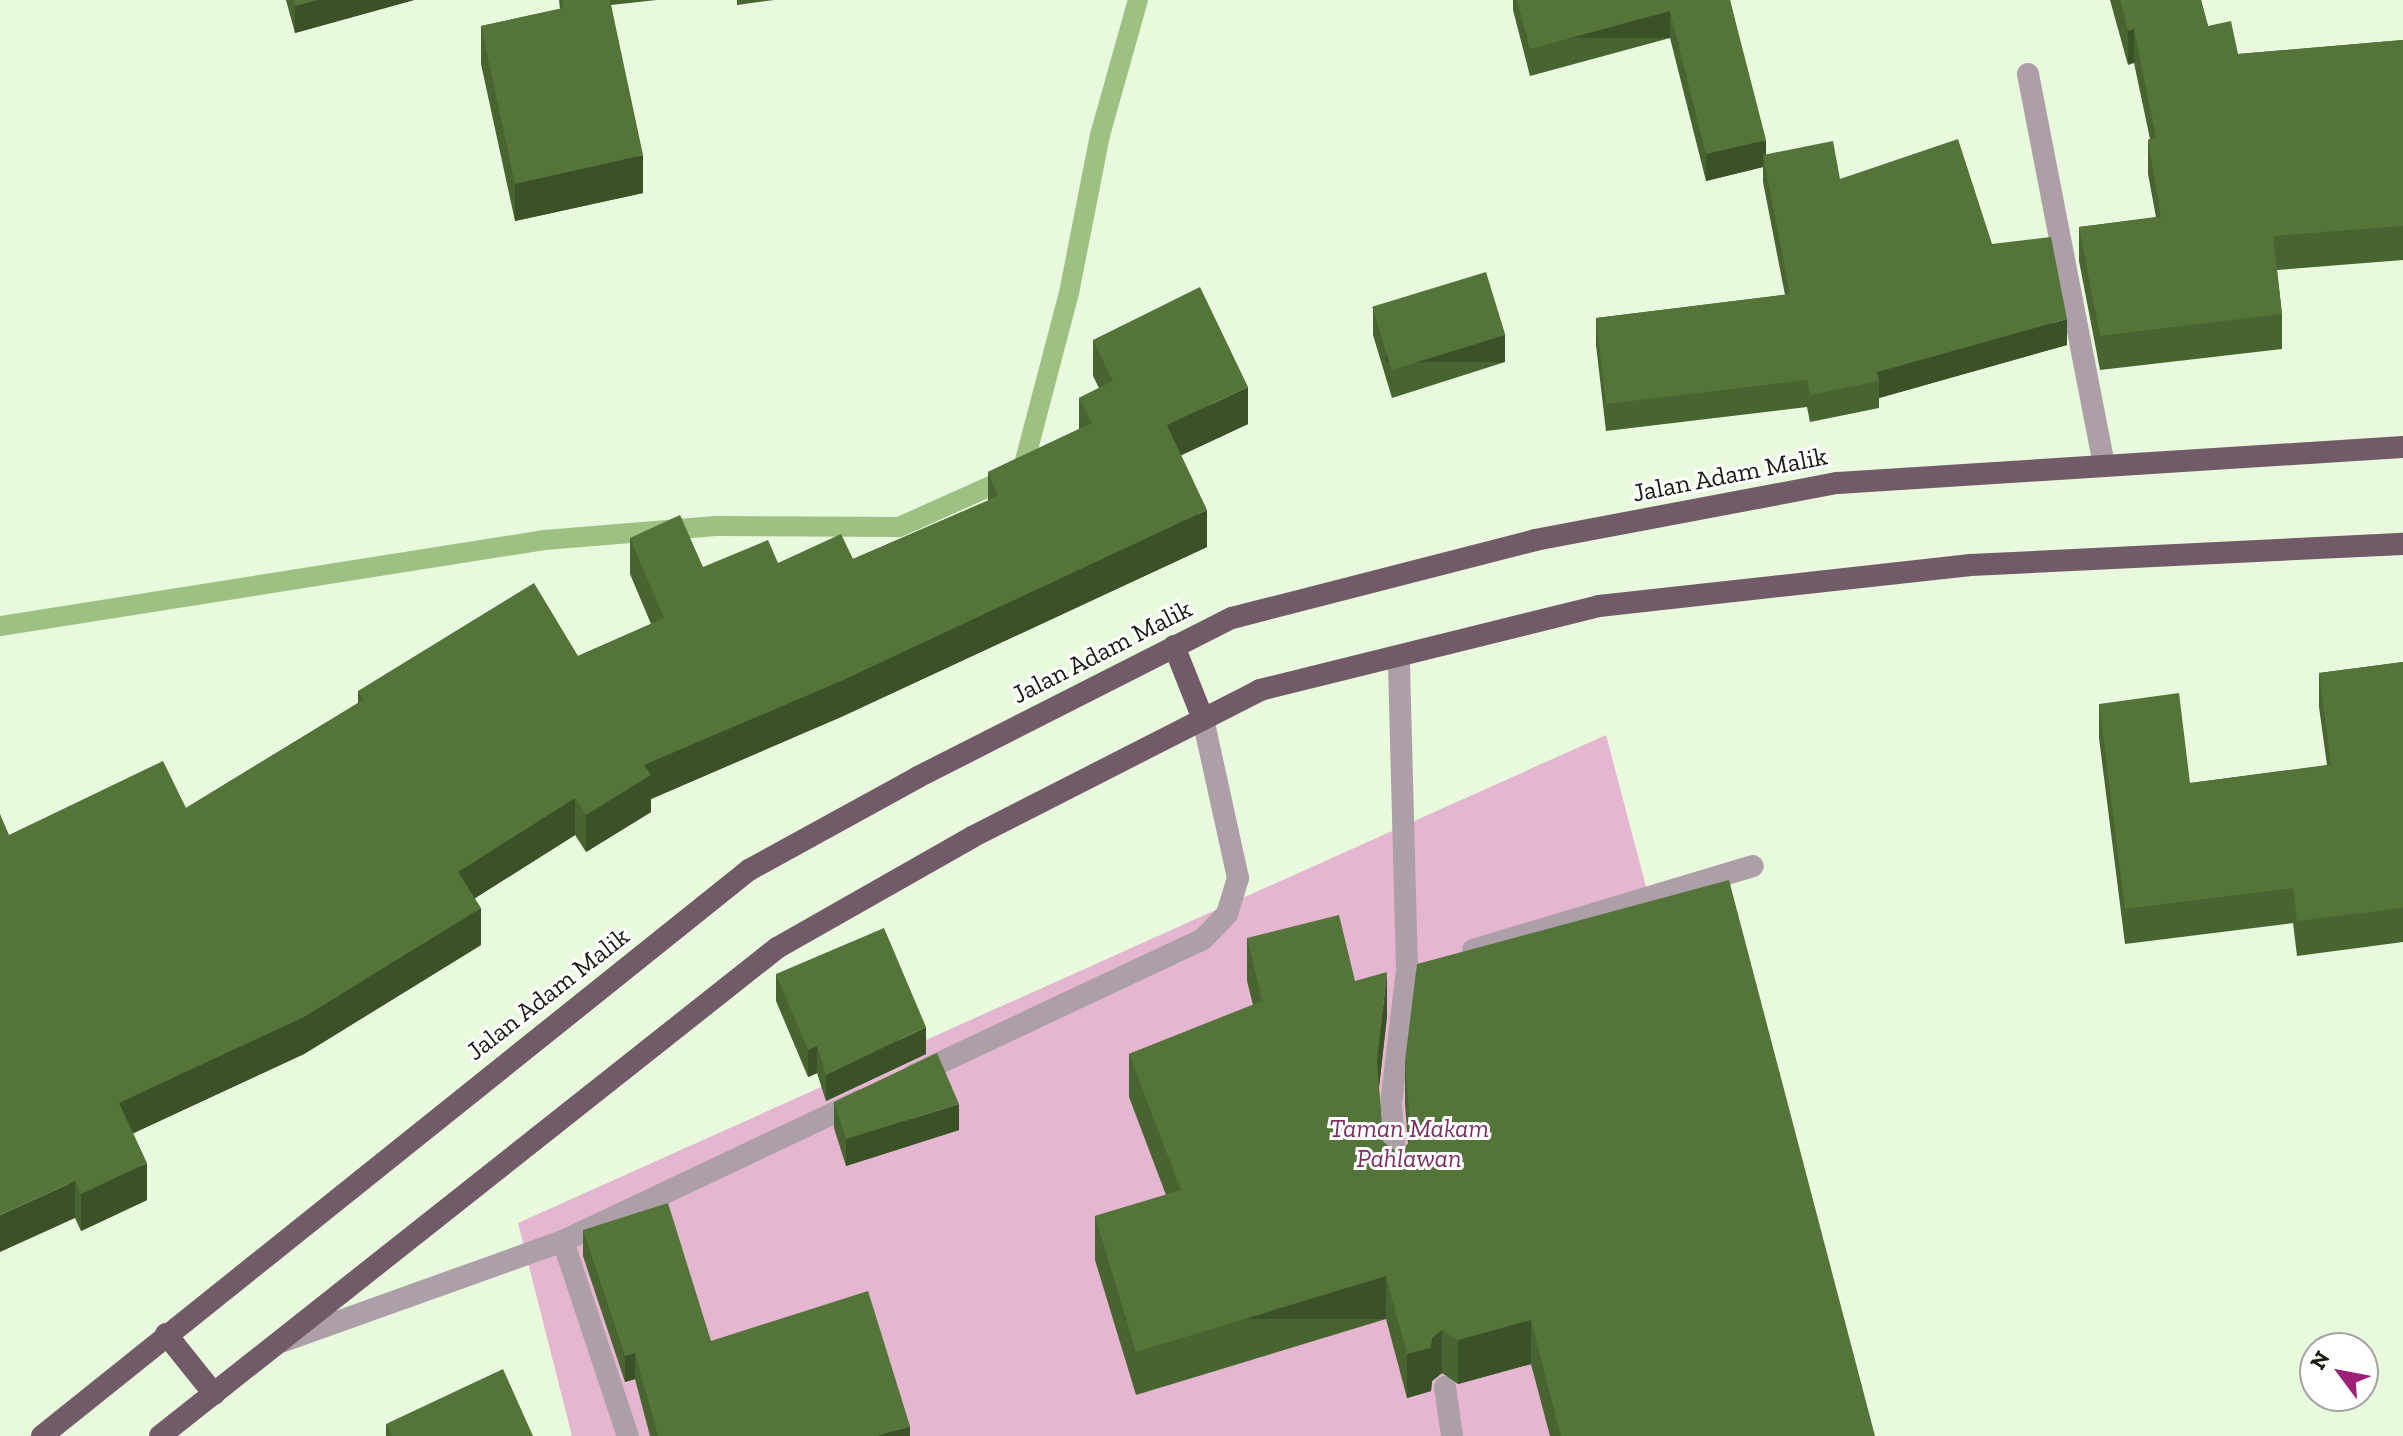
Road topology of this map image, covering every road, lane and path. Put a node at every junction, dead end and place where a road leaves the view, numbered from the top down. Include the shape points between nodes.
1 (2028, 74) dead end
2 (2403, 447) edge
3 (2104, 464) junction
4 (2403, 544) edge
5 (1174, 646) junction
6 (1399, 656) junction
7 (1203, 719) junction
8 (1753, 866) dead end
9 (1407, 970) junction
10 (1397, 1184) edge
11 (563, 1241) junction
12 (166, 1334) junction
13 (279, 1342) junction
14 (1445, 1387) dead end
15 (214, 1394) junction
16 (42, 1436) edge
17 (160, 1436) edge
18 (628, 1436) edge
19 (1452, 1436) edge

1 - 3 lane
2 - 3 main road, Jalan Adam Malik
3 - 5 main road, Jalan Adam Malik via 1838,483 1535,540 1232,618
4 - 6 main road via 1971,565 1599,606
5 - 7 main road
5 - 12 main road, Jalan Adam Malik via 749,870
6 - 7 main road via 1260,690
6 - 9 lane
7 - 11 lane via 1238,878 1227,914 1203,939
7 - 13 main road via 972,837 777,948
8 - 9 lane
9 - 10 lane via 1391,1104
11 - 13 lane
11 - 18 lane
12 - 15 main road
12 - 16 main road, Jalan Adam Malik
13 - 15 main road
14 - 19 lane
15 - 17 main road

